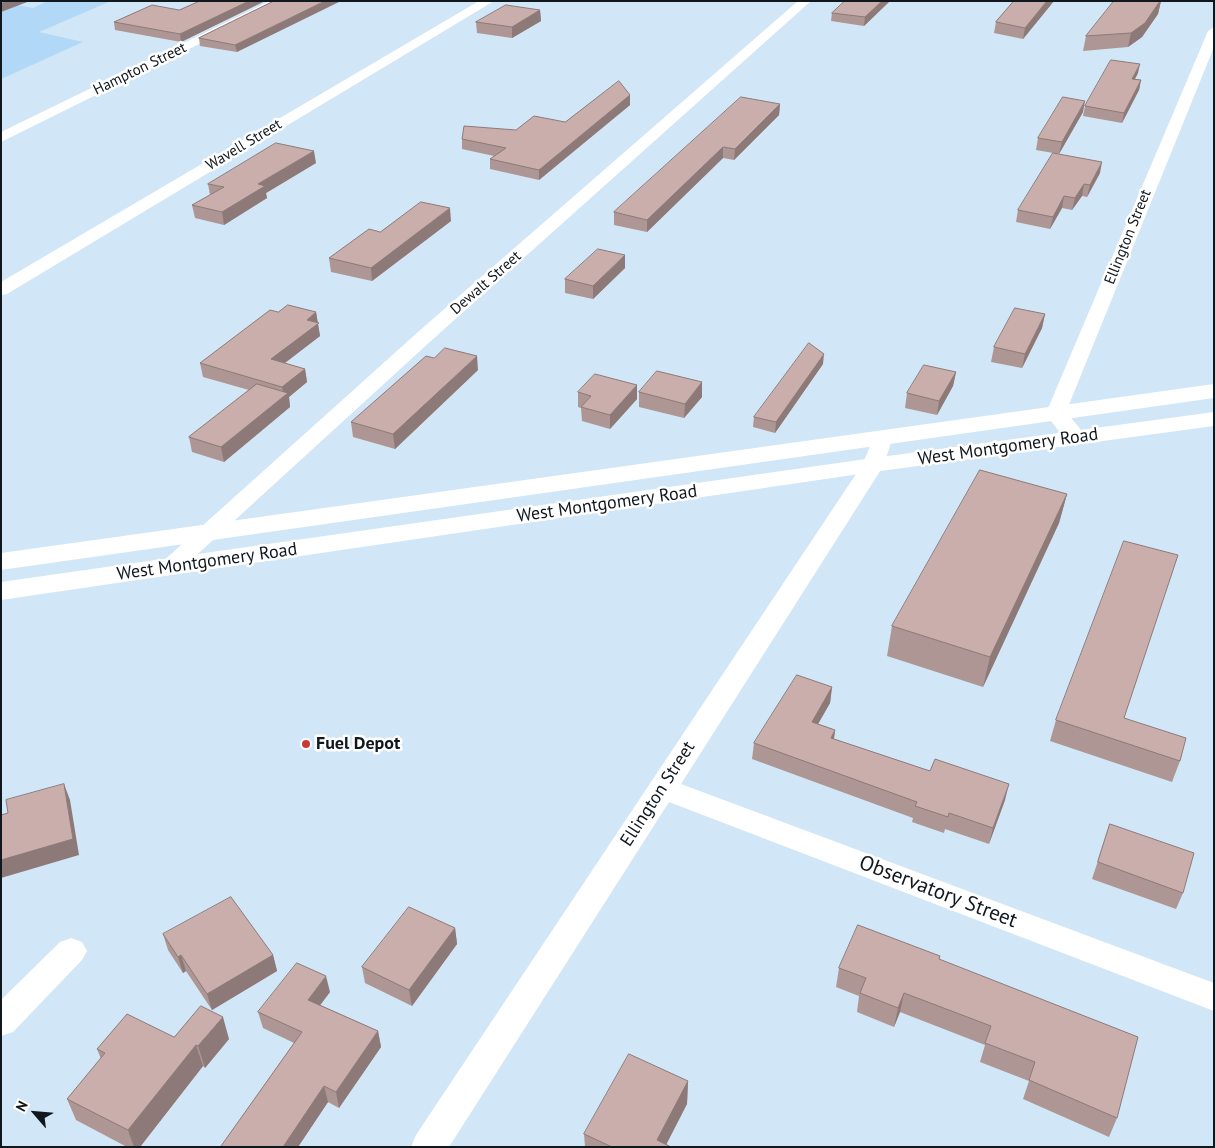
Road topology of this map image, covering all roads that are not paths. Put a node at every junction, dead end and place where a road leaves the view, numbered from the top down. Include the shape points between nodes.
1 (280, 1) edge
2 (488, 1) edge
3 (805, 1) edge
4 (1214, 31) edge
5 (1, 138) edge
6 (1, 290) edge
7 (1214, 391) edge
8 (1056, 413) junction
9 (1214, 418) edge
10 (882, 438) junction
11 (1078, 438) junction
12 (873, 465) junction
13 (205, 534) junction
14 (1, 562) edge
15 (169, 568) junction
16 (1, 591) edge
17 (663, 788) junction
18 (71, 951) dead end
19 (1214, 997) edge
20 (1, 1022) edge
21 (429, 1147) edge

1 - 5 street, Hampton Street
2 - 6 street, Wavell Street
3 - 13 street, Dewalt Street
4 - 8 street, Ellington Street
7 - 8 main road, West Montgomery Road
8 - 10 main road, West Montgomery Road
8 - 11 street
9 - 11 main road, West Montgomery Road
10 - 12 street, Ellington Street
10 - 13 main road, West Montgomery Road
11 - 12 main road, West Montgomery Road
12 - 15 main road, West Montgomery Road
12 - 17 street, Ellington Street
13 - 14 main road, West Montgomery Road
13 - 15 street, Dewalt Street
15 - 16 main road, West Montgomery Road
17 - 19 street, Observatory Street
17 - 21 street, Ellington Street
18 - 20 street

